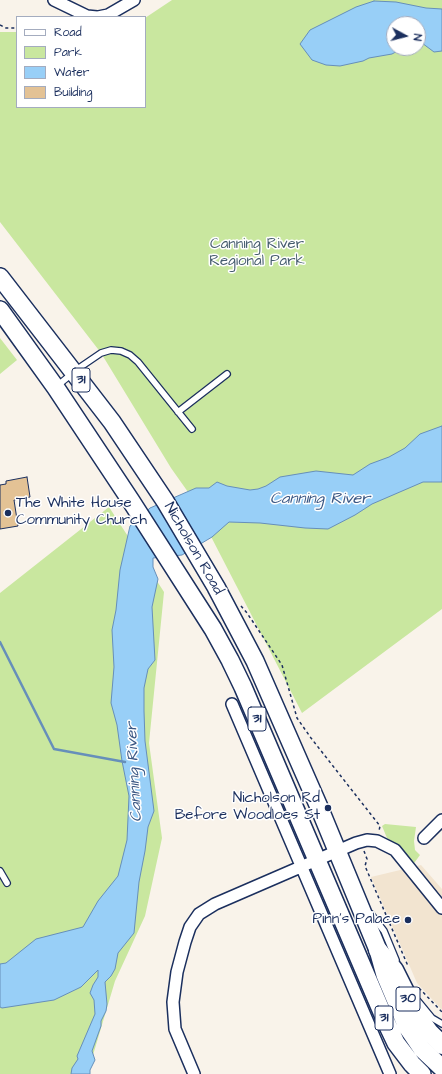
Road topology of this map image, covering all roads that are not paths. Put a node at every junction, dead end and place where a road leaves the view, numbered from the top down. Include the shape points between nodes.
1 (54, 0) edge
2 (134, 0) edge
3 (87, 16) edge
4 (103, 16) edge
5 (0, 277) edge
6 (0, 310) edge
7 (74, 372) junction
8 (227, 374) dead end
9 (56, 388) junction
10 (178, 412) junction
11 (192, 429) dead end
12 (232, 704) dead end
13 (442, 820) edge
14 (424, 838) dead end
15 (337, 851) junction
16 (309, 863) junction
17 (0, 871) edge
18 (7, 883) dead end
19 (354, 893) junction
20 (442, 908) edge
21 (378, 950) junction
22 (442, 1024) edge
23 (442, 1045) edge
24 (442, 1068) edge
25 (194, 1074) edge
26 (390, 1074) edge
27 (422, 1074) edge

1 - 3 street
2 - 4 street
5 - 7 main road, Nicholson Road / 31
6 - 9 main road, Nicholson Road / 31
7 - 9 lane
7 - 10 lane via 101,353 121,351 138,362
7 - 15 main road, Nicholson Road / 31 via 147,473 216,587 255,661
8 - 10 lane
9 - 16 main road, Nicholson Road / 31 via 234,666
10 - 11 lane
12 - 16 street, Nicholson Road
13 - 14 street
15 - 16 street
15 - 19 main road, Nicholson Road / 31
15 - 20 street via 367,840 377,841 395,850
16 - 25 street via 215,904 198,914 190,927 177,972 173,1002 175,1030
16 - 26 street, Nicholson Road
16 - 27 main road, Nicholson Road / 31 via 396,1042
17 - 18 lane
19 - 21 main road, Nicholson Road / 31
19 - 22 lane via 384,931 414,997 432,1018
21 - 23 highway, 30 via 394,970 416,1014
21 - 24 main road, Nicholson Road / 31 via 385,975 407,1027 422,1049

